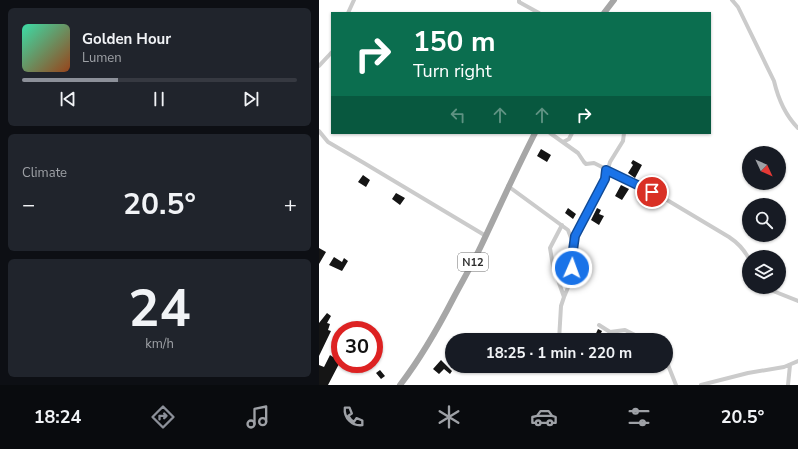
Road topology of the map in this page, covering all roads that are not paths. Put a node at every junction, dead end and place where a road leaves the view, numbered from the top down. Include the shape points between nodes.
1 (354, 0) edge
2 (519, 0) edge
3 (614, 0) edge
4 (731, 0) edge
5 (348, 12) edge
6 (537, 12) edge
7 (605, 12) edge
8 (331, 53) edge
9 (319, 66) edge
10 (798, 128) edge
11 (319, 131) edge
12 (534, 134) edge
13 (552, 134) edge
14 (572, 134) edge
15 (624, 134) edge
16 (563, 142) junction
17 (606, 170) junction
18 (508, 186) junction
19 (562, 225) junction
20 (486, 236) junction
21 (573, 243) junction
22 (744, 250) edge
23 (779, 294) edge
24 (564, 297) junction
25 (798, 302) edge
26 (599, 325) dead end
27 (559, 333) edge
28 (631, 333) edge
29 (798, 361) edge
30 (789, 365) junction
31 (672, 373) edge
32 (400, 385) edge
33 (677, 385) edge
34 (701, 385) edge
35 (788, 385) edge

1 - 5 street
2 - 6 street
3 - 7 main road
4 - 10 street via 738,7 774,81 783,107
8 - 9 street
11 - 20 street via 328,142
12 - 18 main road, N12
13 - 16 street
14 - 16 street
15 - 17 street via 623,141
16 - 17 street via 578,153 586,164 594,163
17 - 21 street via 605,179
17 - 22 street via 662,197 729,237
18 - 19 street
18 - 20 main road, N12
19 - 21 street
19 - 24 street via 550,248 553,266
20 - 32 main road, N12 via 430,342
21 - 24 street via 572,278
23 - 25 street
24 - 27 street
26 - 28 street via 610,332 625,330
29 - 30 street
30 - 34 street
30 - 35 street
31 - 33 street

